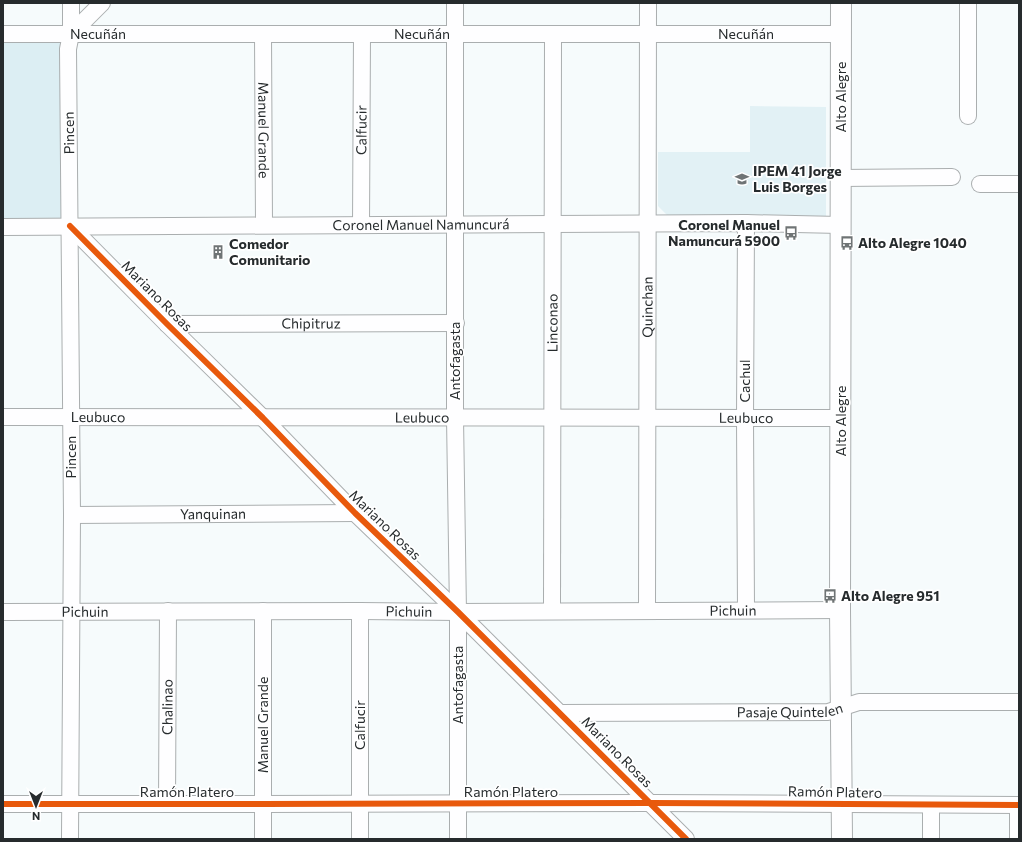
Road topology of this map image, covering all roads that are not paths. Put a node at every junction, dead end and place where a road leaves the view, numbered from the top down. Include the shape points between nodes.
1 (71, 3) edge
2 (102, 3) edge
3 (455, 3) edge
4 (648, 3) edge
5 (841, 3) edge
6 (968, 3) edge
7 (647, 33) junction
8 (3, 34) edge
9 (71, 34) junction
10 (455, 34) junction
11 (841, 34) junction
12 (263, 35) junction
13 (362, 35) junction
14 (553, 35) junction
15 (968, 116) dead end
16 (952, 177) dead end
17 (840, 178) junction
18 (980, 184) dead end
19 (1019, 184) edge
20 (746, 223) junction
21 (456, 224) junction
22 (553, 224) junction
23 (648, 224) junction
24 (264, 225) junction
25 (361, 225) junction
26 (840, 225) junction
27 (70, 226) junction
28 (3, 227) edge
29 (456, 323) junction
30 (167, 324) junction
31 (3, 417) edge
32 (71, 417) junction
33 (263, 418) junction
34 (455, 418) junction
35 (553, 418) junction
36 (648, 418) junction
37 (841, 418) junction
38 (745, 419) junction
39 (355, 514) junction
40 (72, 515) junction
41 (647, 610) junction
42 (746, 610) junction
43 (840, 610) junction
44 (71, 611) junction
45 (168, 611) junction
46 (263, 611) junction
47 (360, 611) junction
48 (552, 611) junction
49 (3, 612) edge
50 (458, 612) junction
51 (1019, 702) edge
52 (841, 707) junction
53 (560, 712) junction
54 (71, 803) junction
55 (651, 803) junction
56 (3, 804) edge
57 (167, 804) junction
58 (263, 804) junction
59 (360, 804) junction
60 (458, 804) junction
61 (842, 804) junction
62 (931, 805) junction
63 (1018, 805) edge
64 (70, 839) edge
65 (263, 839) edge
66 (360, 839) edge
67 (458, 839) edge
68 (686, 839) edge
69 (842, 839) edge
70 (931, 839) edge
71 (1018, 839) edge

1 - 9 street, Pincen
2 - 9 street
3 - 10 street, Antofagasta
4 - 7 street, Quinchan
5 - 11 main road, Alto Alegre
6 - 15 street
7 - 11 street, Necuñán
7 - 14 street, Necuñán
7 - 23 street, Quinchan
8 - 9 street, Necuñán
9 - 12 street, Necuñán
9 - 27 street, Pincen via 68,49
10 - 13 street, Necuñán
10 - 14 street, Necuñán
10 - 21 street, Antofagasta
11 - 17 main road, Alto Alegre
12 - 13 street, Necuñán
12 - 24 street, Manuel Grande
13 - 25 street, Calfucir
14 - 22 street, Linconao
16 - 17 street
17 - 26 main road, Alto Alegre
18 - 19 street
20 - 23 street, Coronel Manuel Namuncurá
20 - 26 street, Coronel Manuel Namuncurá
20 - 38 street, Cachul
21 - 22 street, Coronel Manuel Namuncurá
21 - 25 street, Coronel Manuel Namuncurá
21 - 29 street, Antofagasta
22 - 23 street, Coronel Manuel Namuncurá
22 - 35 street, Linconao
23 - 36 street, Quinchan
24 - 25 street, Coronel Manuel Namuncurá
24 - 27 street, Coronel Manuel Namuncurá
26 - 37 main road, Alto Alegre
27 - 28 street, Coronel Manuel Namuncurá
27 - 30 street, Mariano Rosas
27 - 32 street, Pincen
29 - 30 street, Chipitruz
29 - 34 street, Antofagasta
30 - 33 street, Mariano Rosas
31 - 32 street, Leubuco
32 - 33 street, Leubuco
32 - 40 street, Pincen
33 - 34 street, Leubuco
33 - 39 street, Mariano Rosas
34 - 35 street, Leubuco
34 - 50 street, Antofagasta
35 - 36 street, Leubuco
35 - 48 street, Linconao
36 - 38 street, Leubuco
36 - 41 street, Quinchan
37 - 38 street, Leubuco
37 - 43 main road, Alto Alegre
38 - 42 street, Cachul
39 - 40 street, Yanquinan
39 - 50 street, Mariano Rosas
40 - 44 street, Pincen
41 - 42 street, Pichuin
41 - 48 street, Pichuin
42 - 43 street, Pichuin
43 - 52 main road, Alto Alegre
44 - 45 street, Pichuin
44 - 49 street, Pichuin
44 - 54 street, Pincen
45 - 46 street, Pichuin
45 - 57 street, Chalinao
46 - 47 street, Pichuin
46 - 58 street, Manuel Grande
47 - 50 street, Pichuin
47 - 59 street, Calfucir
48 - 50 street, Pichuin
50 - 53 street, Mariano Rosas
50 - 60 street, Antofagasta
51 - 52 street, Pasaje Quintelen via 859,702
52 - 53 street, Pasaje Quintelen via 828,712
52 - 61 main road, Alto Alegre
53 - 55 street, Mariano Rosas
54 - 56 street, Ramón Platero
54 - 57 street, Ramón Platero
54 - 64 street, Pincen
55 - 60 street, Ramón Platero
55 - 61 street, Ramón Platero
55 - 68 street, Mariano Rosas
57 - 58 street, Ramón Platero
58 - 59 street, Ramón Platero
58 - 65 street, Manuel Grande
59 - 60 street, Ramón Platero
59 - 66 street, Calfucir
60 - 67 street, Antofagasta
61 - 62 street, Ramón Platero
61 - 69 main road, Alto Alegre
62 - 63 street, Ramón Platero
62 - 70 street
63 - 71 street

